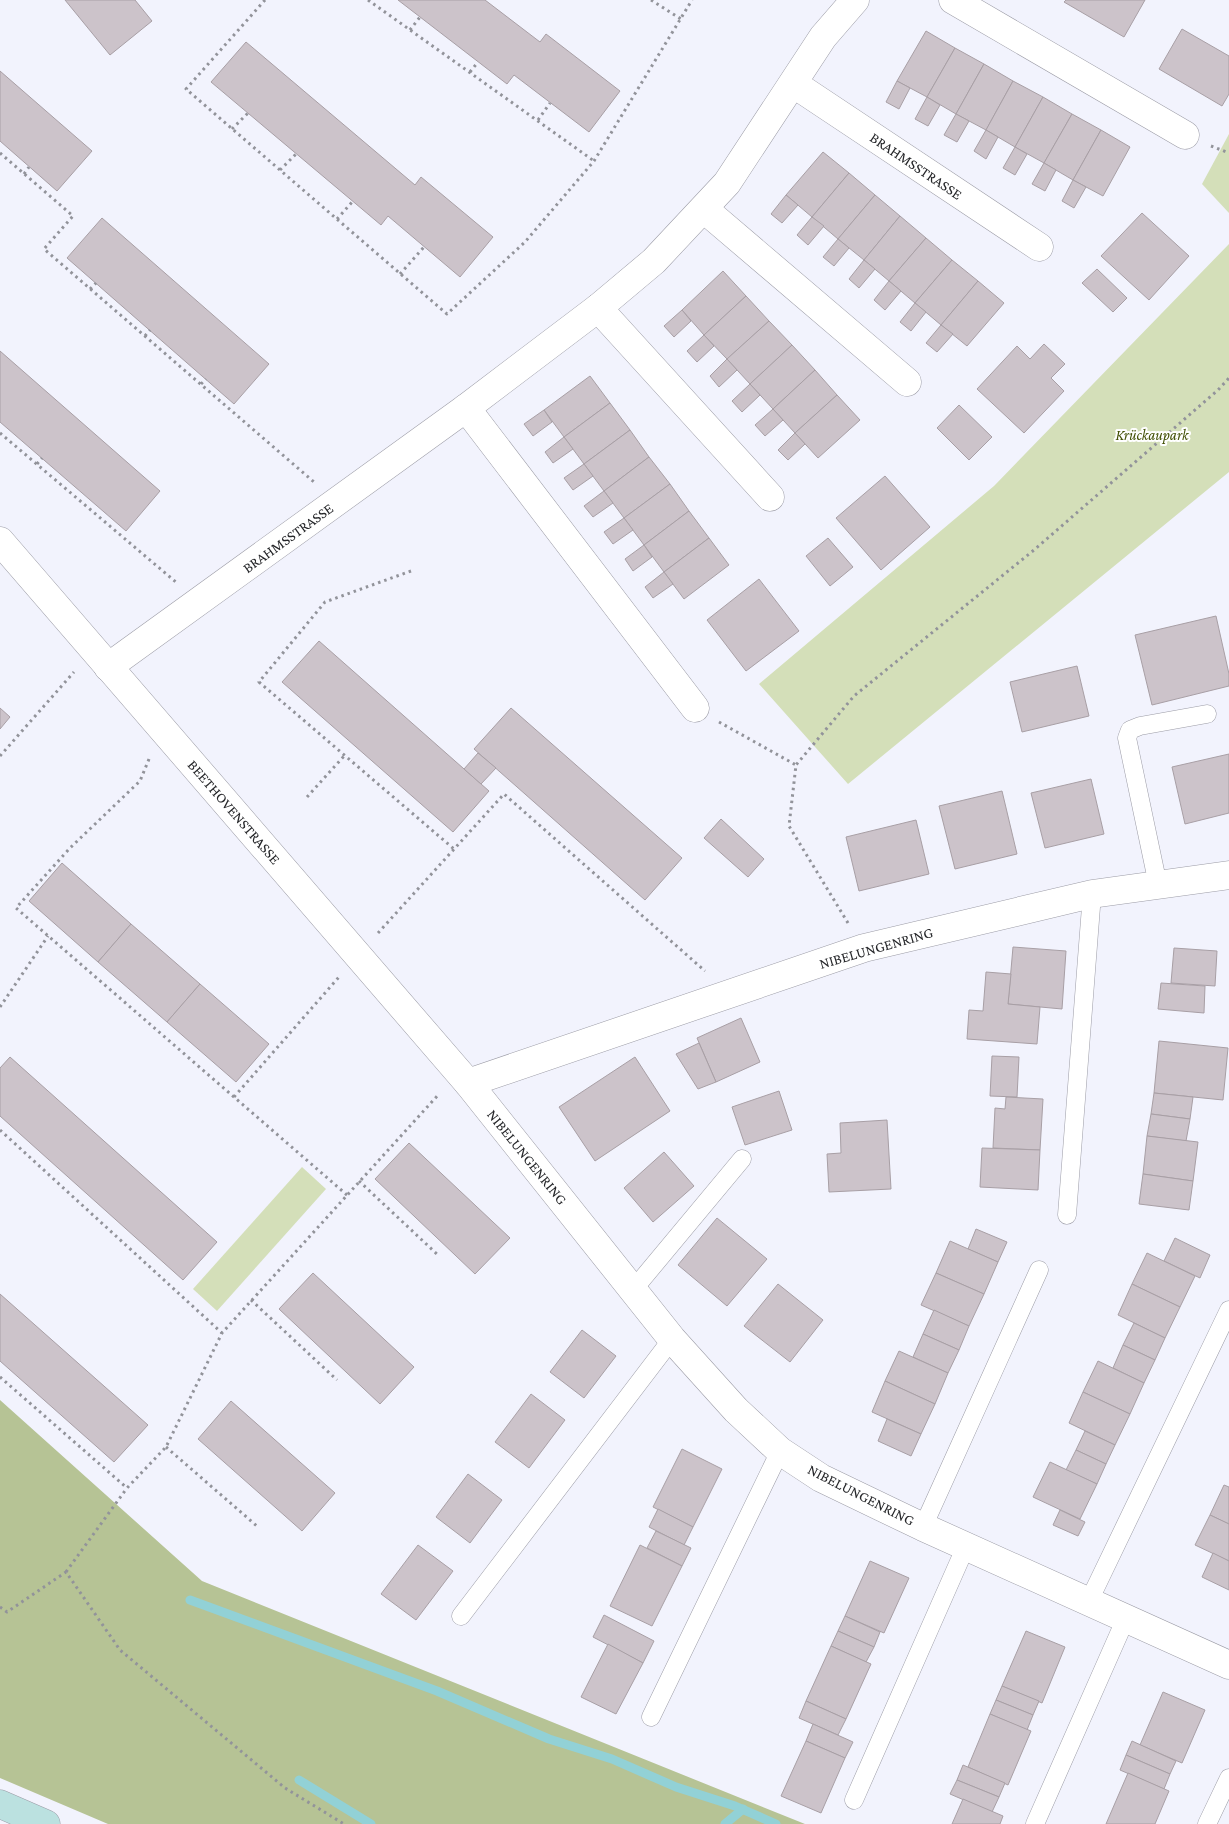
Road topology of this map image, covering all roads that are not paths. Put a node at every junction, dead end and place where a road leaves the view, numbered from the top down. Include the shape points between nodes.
1 (855, 0) edge
2 (953, 0) edge
3 (794, 84) junction
4 (1185, 135) dead end
5 (704, 209) junction
6 (1039, 247) dead end
7 (598, 308) junction
8 (908, 382) dead end
9 (466, 408) junction
10 (770, 497) dead end
11 (0, 541) edge
12 (101, 658) junction
13 (695, 708) road end
14 (1207, 714) dead end
15 (1229, 875) edge
16 (1158, 885) junction
17 (1092, 894) junction
18 (468, 1084) junction
19 (742, 1159) dead end
20 (1067, 1215) dead end
21 (1039, 1270) dead end
22 (633, 1290) junction
23 (1229, 1310) edge
24 (672, 1339) junction
25 (780, 1451) junction
26 (923, 1527) junction
27 (966, 1546) junction
28 (1090, 1601) junction
29 (462, 1616) dead end
30 (1126, 1618) junction
31 (1229, 1665) edge
32 (651, 1717) dead end
33 (1229, 1778) edge
34 (854, 1800) dead end
35 (0, 1804) edge
36 (46, 1824) edge
37 (1035, 1824) edge
38 (1207, 1824) edge

1 - 3 street, BRAHMSSTRASSE via 823,37
2 - 4 street
3 - 5 street, BRAHMSSTRASSE via 727,183
3 - 6 street, BRAHMSSTRASSE
5 - 7 street, BRAHMSSTRASSE via 654,261
5 - 8 street
7 - 9 street, BRAHMSSTRASSE
7 - 10 street
9 - 12 street, BRAHMSSTRASSE via 199,602
9 - 13 street
11 - 12 street, BEETHOVENSTRASSE
12 - 18 street, BEETHOVENSTRASSE
14 - 16 lane via 1140,726 1130,730 1127,738
15 - 16 street, NIBELUNGENRING
16 - 17 street, NIBELUNGENRING
17 - 18 street, NIBELUNGENRING via 864,948
17 - 20 lane
18 - 22 street, NIBELUNGENRING
19 - 22 lane
21 - 26 lane
22 - 24 street, NIBELUNGENRING
23 - 28 lane
24 - 25 street, NIBELUNGENRING via 736,1410
24 - 29 lane
25 - 26 street, NIBELUNGENRING via 821,1478
25 - 32 lane
26 - 27 street, NIBELUNGENRING
27 - 28 street, NIBELUNGENRING
27 - 34 lane
28 - 30 street, NIBELUNGENRING
30 - 31 street, NIBELUNGENRING
30 - 37 lane
33 - 38 lane
35 - 36 main road

